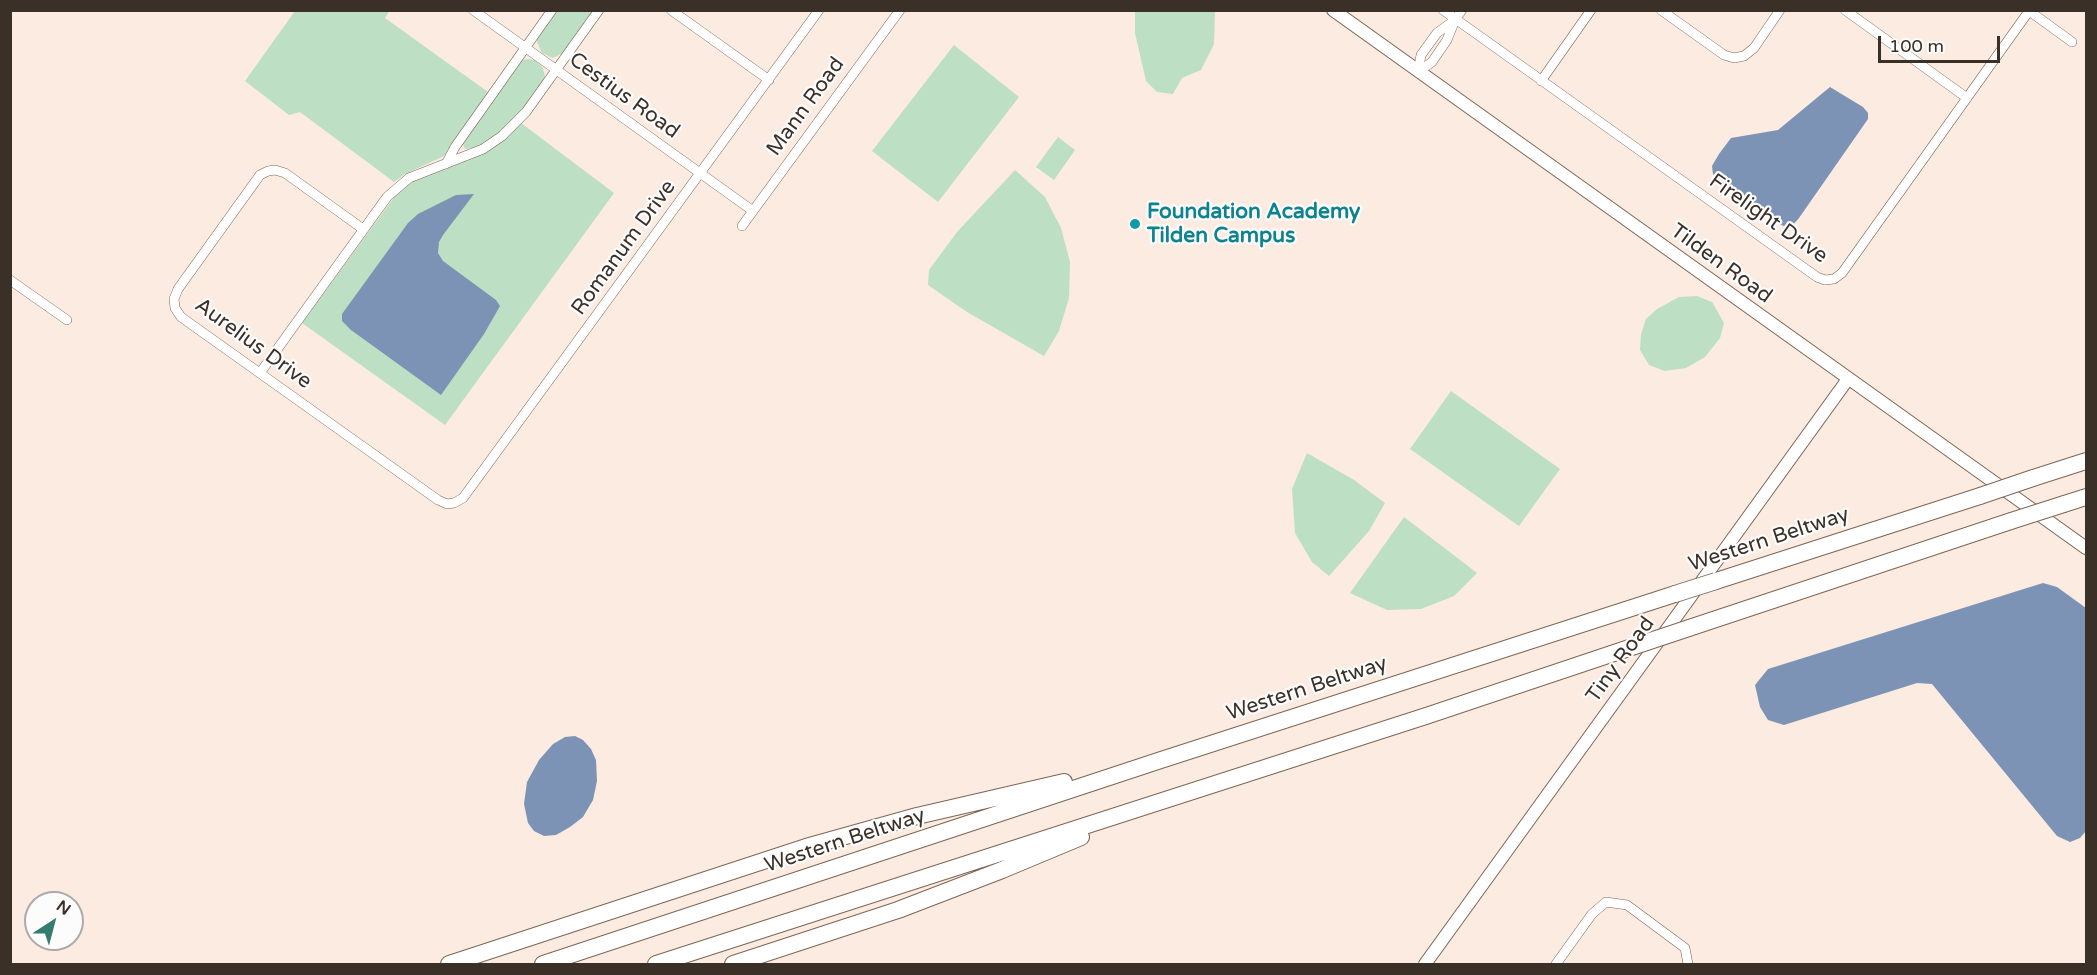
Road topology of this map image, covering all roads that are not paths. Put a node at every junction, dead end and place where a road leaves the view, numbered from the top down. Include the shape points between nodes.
1 (473, 10) edge
2 (552, 10) edge
3 (599, 10) edge
4 (670, 10) edge
5 (819, 10) edge
6 (900, 10) edge
7 (1333, 10) edge
8 (1443, 10) edge
9 (1462, 10) edge
10 (1591, 10) edge
11 (1661, 10) edge
12 (1780, 10) edge
13 (1845, 10) edge
14 (2028, 11) edge
15 (1455, 20) junction
16 (1432, 40) junction
17 (2073, 42) dead end
18 (525, 47) junction
19 (1442, 47) junction
20 (556, 70) junction
21 (1418, 72) junction
22 (769, 80) junction
23 (1541, 81) junction
24 (1967, 98) junction
25 (446, 164) junction
26 (700, 173) junction
27 (753, 211) junction
28 (742, 226) dead end
29 (363, 230) junction
30 (10, 280) edge
31 (67, 320) dead end
32 (260, 373) junction
33 (1848, 379) junction
34 (2086, 461) edge
35 (2086, 497) edge
36 (454, 503) joint
37 (2086, 548) edge
38 (1161, 760) junction
39 (1187, 793) junction
40 (449, 964) edge
41 (543, 964) edge
42 (656, 964) edge
43 (733, 964) edge
44 (1425, 964) edge
45 (1556, 964) edge
46 (1688, 964) edge

1 - 18 street, Cestius Road
2 - 18 street
3 - 20 street
4 - 22 street
5 - 22 street, Romanum Drive
6 - 27 street, Mann Road
7 - 21 street, Tilden Road
8 - 15 street, Firelight Drive
9 - 15 street
10 - 23 street
11 - 12 street via 1734,58 1754,48
13 - 24 street
14 - 17 street
14 - 24 street, Firelight Drive
15 - 16 street
15 - 19 street
15 - 23 street, Firelight Drive
16 - 19 street
16 - 21 street via 1421,55
18 - 20 street, Cestius Road
18 - 25 street
19 - 21 street via 1432,62
20 - 25 street via 522,117 502,136 483,149
20 - 26 street, Cestius Road
21 - 33 street, Tilden Road
22 - 26 street, Romanum Drive
23 - 24 street, Firelight Drive via 1816,277 1826,280 1842,273
25 - 29 street via 409,178 396,188
26 - 27 street, Cestius Road
26 - 36 street, Romanum Drive via 464,498
27 - 28 street, Mann Road
29 - 32 street
29 - 32 street, Aurelius Drive via 285,173 268,171 260,176 178,289 174,299 181,317
30 - 31 street
32 - 36 street, Aurelius Drive via 438,500
33 - 37 street, Tilden Road
33 - 44 street, Tiny Road
34 - 38 highway, Western Beltway, bridge
35 - 39 highway, bridge
38 - 40 highway via 917,816 806,847
38 - 41 highway, Western Beltway
39 - 42 highway
39 - 43 highway via 1002,870
45 - 46 street via 1605,902 1627,905 1685,948

